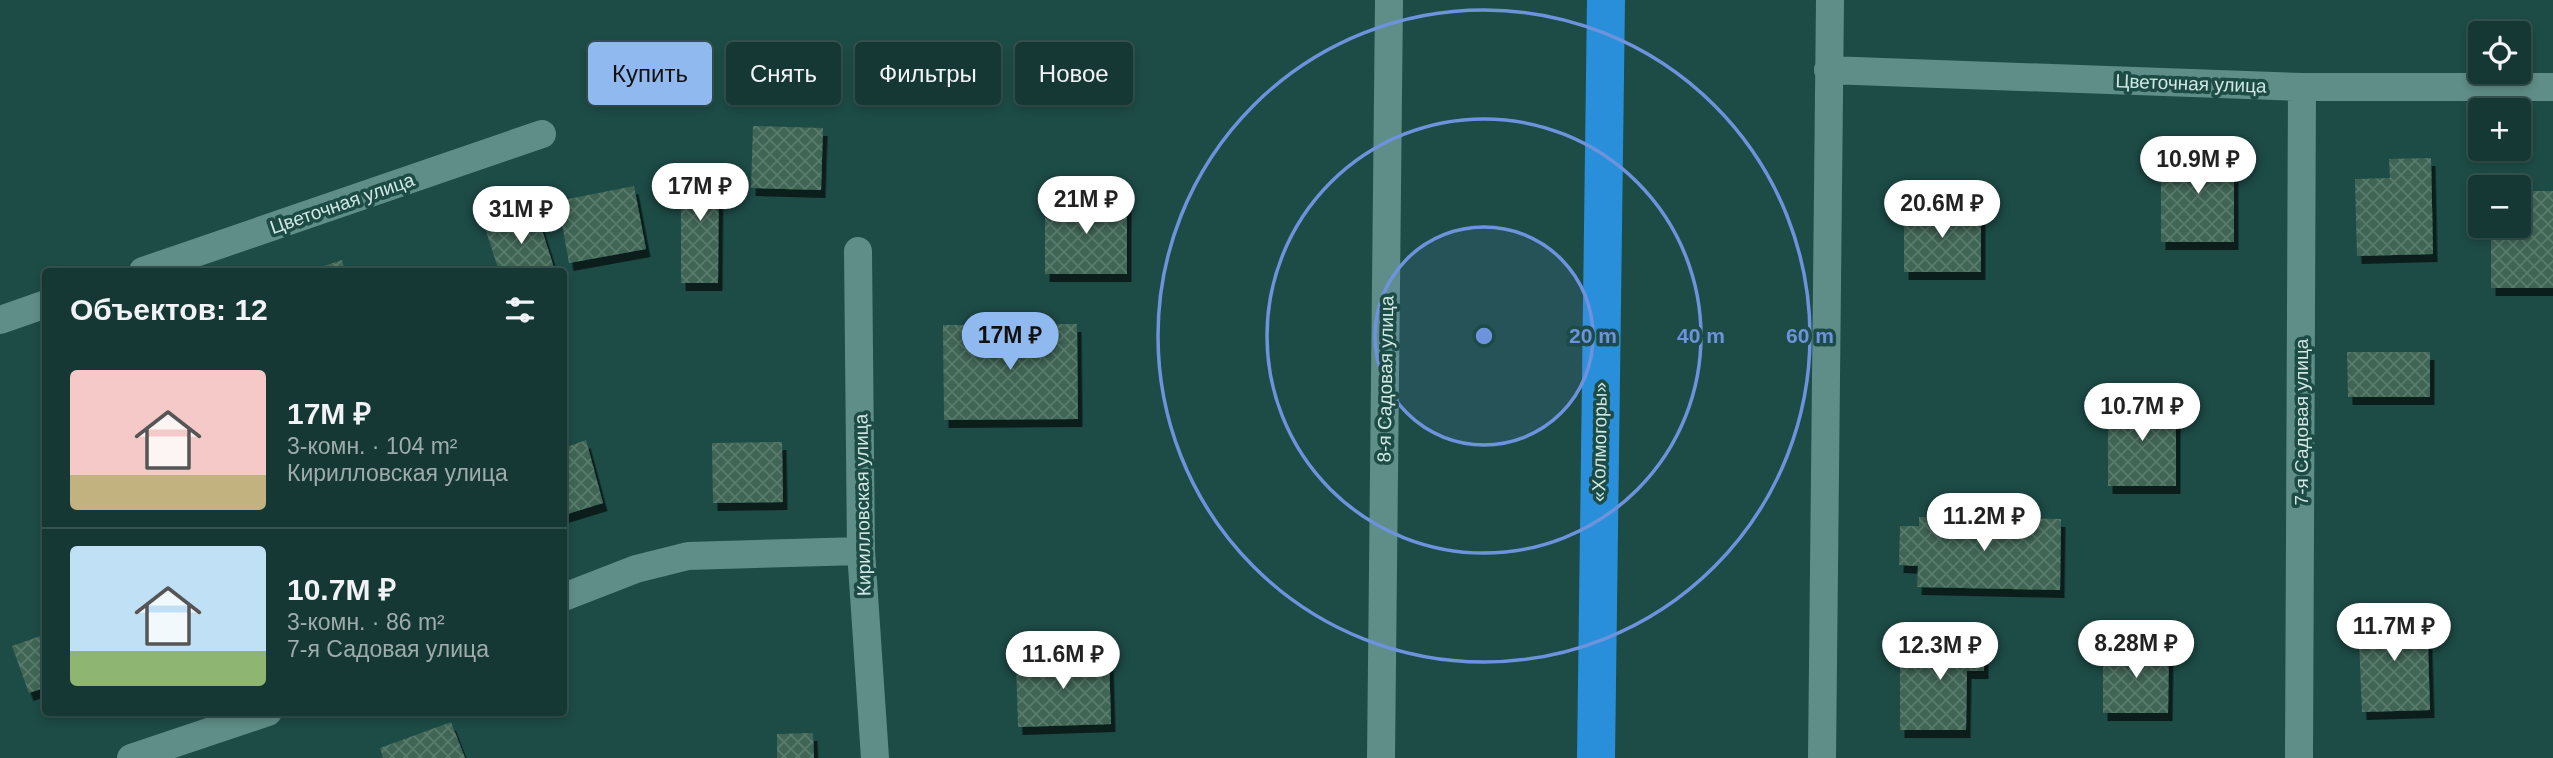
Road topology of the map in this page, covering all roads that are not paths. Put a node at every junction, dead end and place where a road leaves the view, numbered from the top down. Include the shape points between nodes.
1 (1389, 0) edge
2 (1606, 0) edge
3 (1830, 0) edge
4 (1828, 70) junction
5 (2302, 87) junction
6 (2553, 87) edge
7 (542, 134) dead end
8 (858, 251) dead end
9 (152, 268) edge
10 (42, 305) edge
11 (0, 320) edge
12 (861, 551) junction
13 (567, 596) edge
14 (256, 716) edge
15 (131, 758) edge
16 (875, 758) edge
17 (1381, 758) edge
18 (1596, 758) edge
19 (1822, 758) edge
20 (2299, 758) edge

1 - 17 street, 8-я Садовая улица
2 - 18 highway, «Холмогоры»
3 - 4 street
4 - 5 street, Цветочная улица
4 - 19 street
5 - 6 street, Цветочная улица
5 - 20 street, 7-я Садовая улица
7 - 9 street, Цветочная улица
8 - 12 street, Кирилловская улица
10 - 11 street
12 - 13 street via 688,556 636,569
12 - 16 street, Кирилловская улица
14 - 15 street

